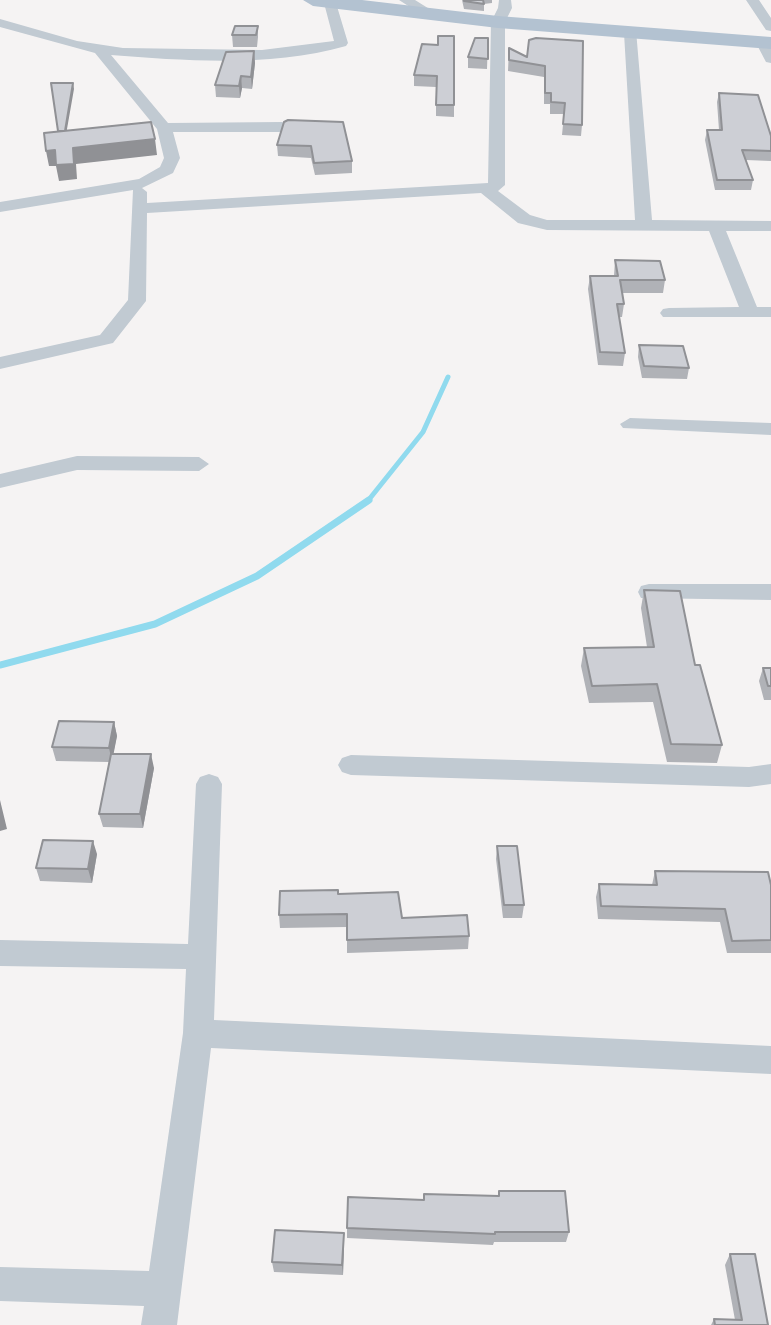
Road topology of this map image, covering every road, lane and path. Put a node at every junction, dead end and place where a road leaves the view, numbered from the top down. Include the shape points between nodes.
1 (405, 0) edge
2 (505, 0) edge
3 (752, 0) edge
4 (322, 1) edge
5 (432, 15) junction
6 (498, 22) junction
7 (0, 23) edge
8 (631, 33) junction
9 (769, 43) edge
10 (100, 50) junction
11 (282, 127) edge
12 (164, 128) junction
13 (143, 183) junction
14 (487, 190) junction
15 (0, 207) edge
16 (141, 208) junction
17 (644, 224) junction
18 (715, 225) junction
19 (771, 226) edge
20 (771, 312) edge
21 (669, 313) dead end
22 (751, 313) junction
23 (0, 363) edge
24 (630, 424) dead end
25 (771, 429) edge
26 (199, 464) dead end
27 (0, 481) edge
28 (645, 592) edge
29 (771, 592) edge
30 (351, 765) dead end
31 (771, 774) edge
32 (209, 784) dead end
33 (0, 953) edge
34 (203, 957) junction
35 (198, 1033) junction
36 (771, 1060) edge
37 (0, 1284) edge
38 (165, 1289) junction
39 (159, 1325) edge

1 - 5 street
2 - 6 street
3 - 9 street
4 - 5 main road
4 - 10 street via 341,43 331,48
5 - 6 main road
6 - 8 main road
6 - 14 street via 497,185
7 - 10 street
8 - 9 main road
8 - 17 street
10 - 12 street
11 - 12 street
12 - 13 street via 172,158 167,170
13 - 15 street
13 - 16 street
14 - 16 street
14 - 17 street via 524,219 547,225
16 - 23 street via 137,301 106,339
17 - 18 street
18 - 19 street
18 - 22 street
20 - 22 street
21 - 22 street
24 - 25 street
26 - 27 street via 77,463
28 - 29 street
30 - 31 street
32 - 34 street
33 - 34 street
34 - 35 street
35 - 36 street
35 - 38 street
37 - 38 street
38 - 39 street

